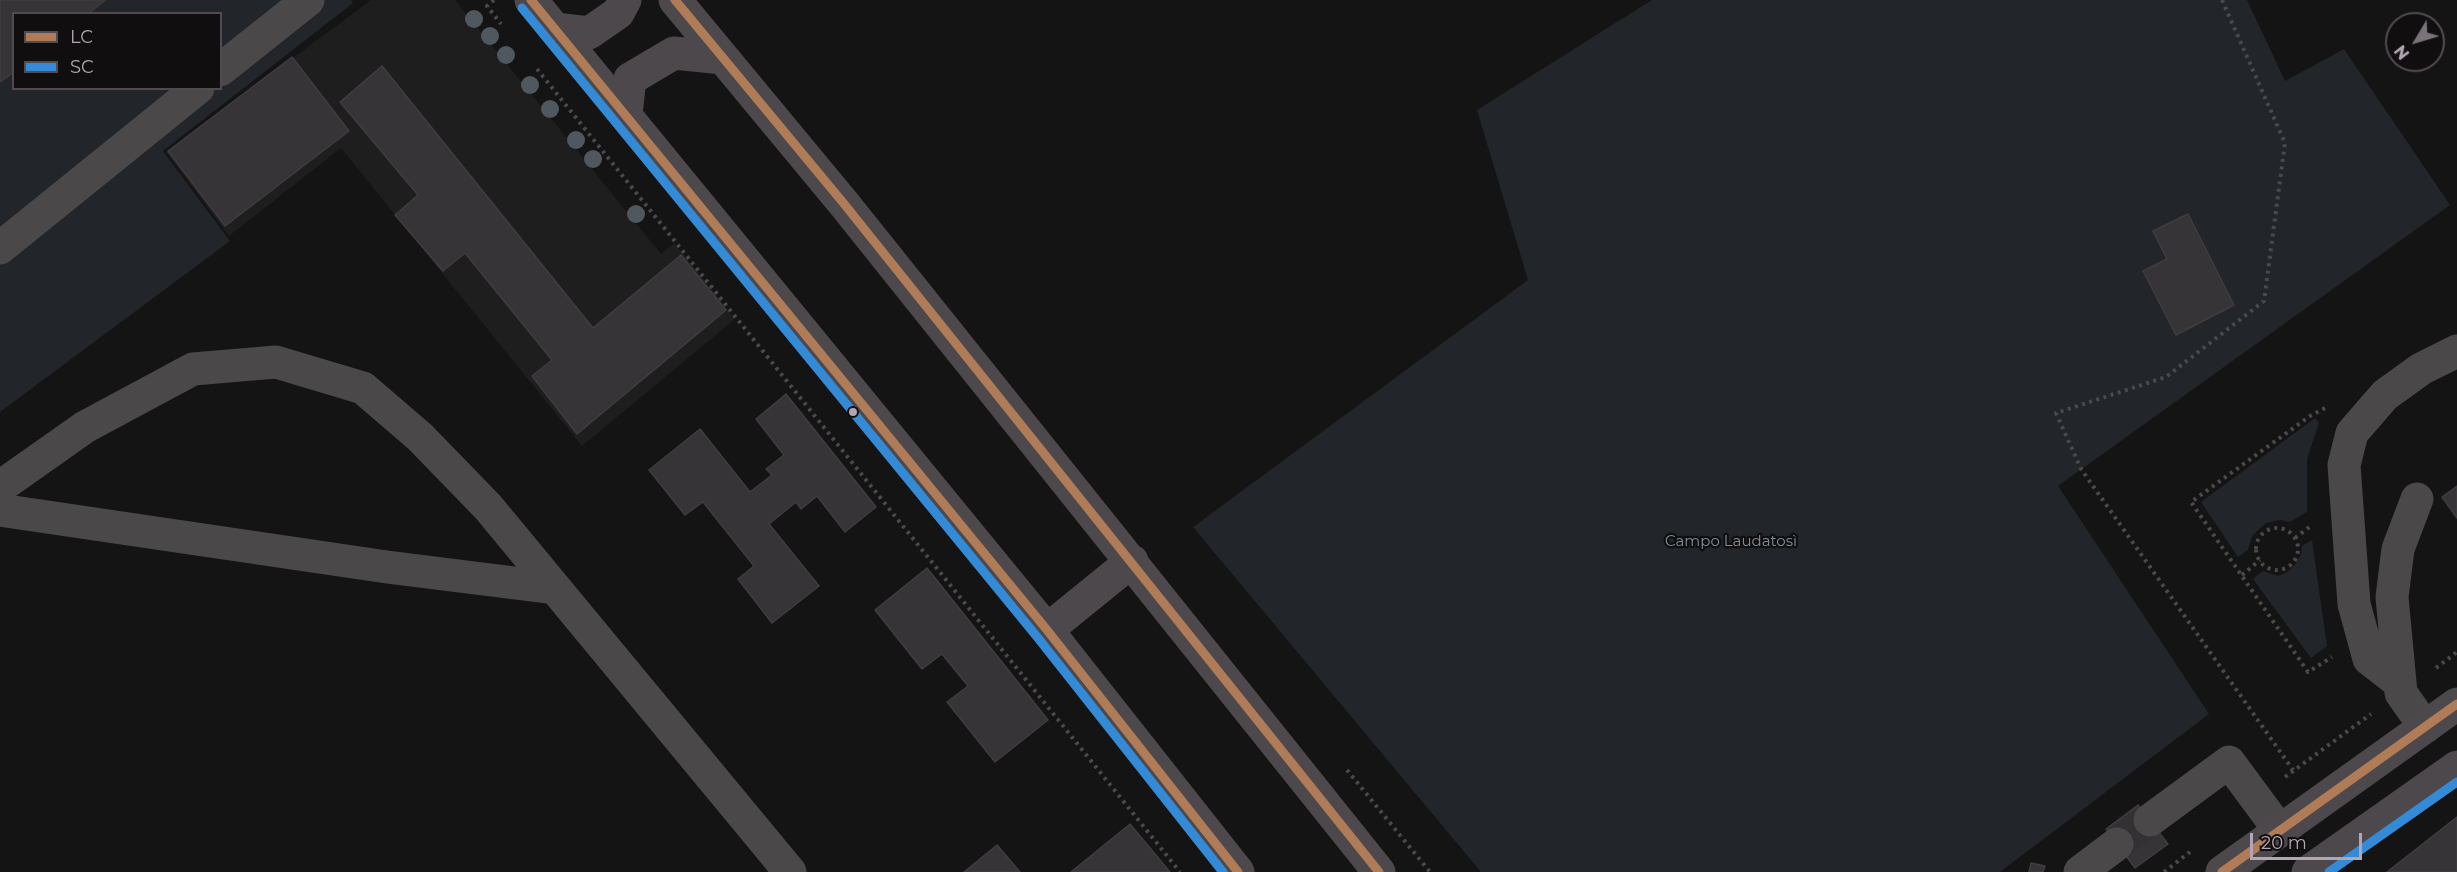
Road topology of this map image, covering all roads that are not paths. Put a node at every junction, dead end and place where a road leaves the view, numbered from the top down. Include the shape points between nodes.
1 (308, 0) edge
2 (531, 0) edge
3 (625, 0) edge
4 (675, 0) edge
5 (555, 28) junction
6 (723, 58) junction
7 (222, 68) edge
8 (196, 90) edge
9 (626, 114) junction
10 (0, 248) edge
11 (2457, 351) edge
12 (0, 486) edge
13 (2417, 499) dead end
14 (0, 510) edge
15 (1132, 561) junction
16 (555, 588) junction
17 (1047, 630) junction
18 (2400, 688) junction
19 (2457, 704) edge
20 (2425, 727) junction
21 (2457, 767) edge
22 (2150, 820) tunnel mouth
23 (2280, 831) junction
24 (2117, 844) tunnel mouth
25 (790, 872) edge
26 (1239, 872) edge
27 (1379, 872) edge
28 (2080, 872) edge
29 (2222, 872) edge
30 (2308, 872) edge

1 - 7 lane
2 - 5 main road
3 - 5 main road via 618,13 589,33
4 - 6 main road
5 - 9 main road
6 - 9 main road via 674,53 630,79
6 - 15 main road
8 - 10 lane
9 - 17 main road
11 - 18 lane via 2421,369 2385,395 2352,433 2344,465 2354,604 2369,659
12 - 16 lane via 85,428 194,369 276,362 363,388 420,437 488,507
13 - 18 lane via 2398,549 2392,597
14 - 16 lane
15 - 17 main road
15 - 27 main road
16 - 25 lane
17 - 26 main road
18 - 20 lane
19 - 20 main road
20 - 23 main road
21 - 30 main road
22 - 23 lane via 2229,762
23 - 29 main road
24 - 28 lane

